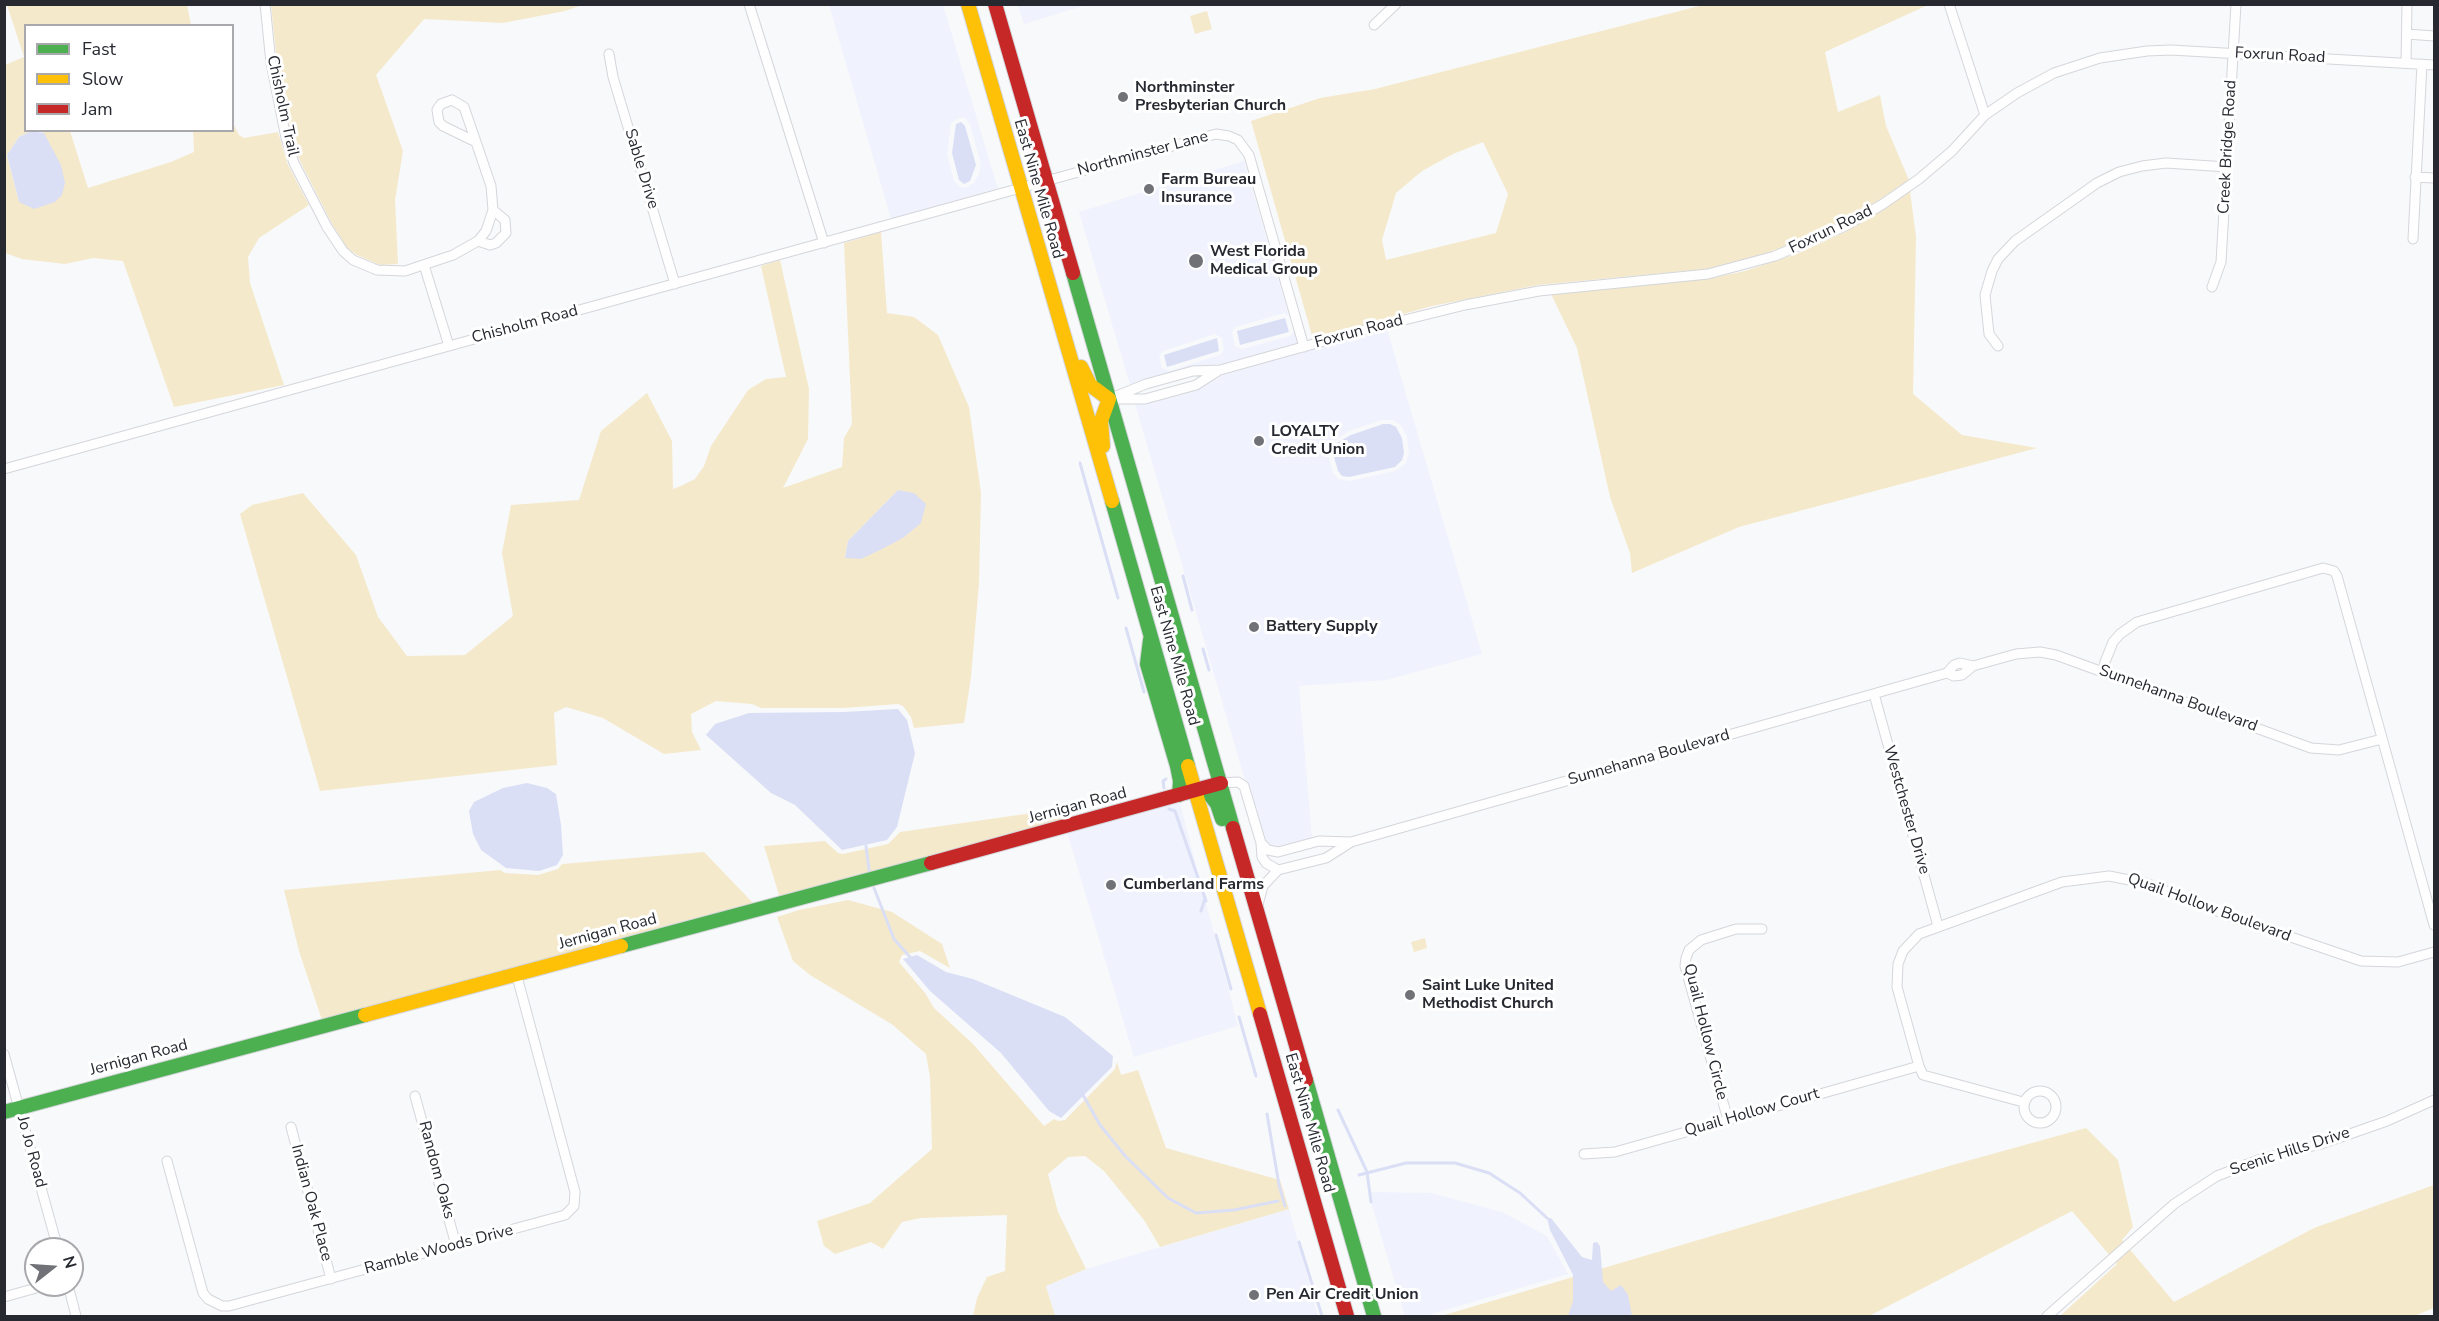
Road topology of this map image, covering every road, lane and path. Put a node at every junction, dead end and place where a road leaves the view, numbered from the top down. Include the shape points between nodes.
1 (265, 4) edge
2 (749, 4) edge
3 (968, 4) edge
4 (995, 4) edge
5 (1395, 4) edge
6 (1949, 4) edge
7 (2236, 4) edge
8 (2407, 4) edge
9 (1374, 25) dead end
10 (2407, 34) junction
11 (2434, 36) edge
12 (2233, 53) junction
13 (609, 54) dead end
14 (2406, 63) junction
15 (2422, 64) junction
16 (2434, 65) edge
17 (1985, 115) junction
18 (476, 142) junction
19 (2227, 167) junction
20 (2415, 177) junction
21 (2434, 178) edge
22 (1046, 180) junction
23 (1021, 188) junction
24 (493, 210) junction
25 (1033, 228) junction
26 (2413, 239) dead end
27 (478, 241) junction
28 (824, 243) junction
29 (424, 266) junction
30 (675, 284) junction
31 (2212, 287) dead end
32 (449, 346) junction
33 (1998, 346) dead end
34 (1304, 347) junction
35 (1220, 370) junction
36 (1110, 399) junction
37 (4, 469) edge
38 (1144, 610) junction
39 (1151, 634) junction
40 (2103, 672) junction
41 (1874, 694) junction
42 (2382, 739) junction
43 (1221, 783) junction
44 (1196, 790) junction
45 (1179, 795) junction
46 (1351, 842) junction
47 (1261, 843) junction
48 (1278, 870) junction
49 (1257, 910) junction
50 (2434, 925) edge
51 (1938, 926) junction
52 (1762, 929) dead end
53 (2434, 952) edge
54 (516, 973) junction
55 (1286, 1011) junction
56 (4, 1054) edge
57 (1919, 1066) junction
58 (415, 1096) dead end
59 (2434, 1100) edge
60 (2023, 1102) dead end
61 (19, 1108) junction
62 (4, 1112) edge
63 (1728, 1120) junction
64 (291, 1127) dead end
65 (1584, 1154) dead end
66 (167, 1161) dead end
67 (55, 1237) edge
68 (456, 1245) junction
69 (331, 1279) junction
70 (24, 1291) edge
71 (4, 1297) edge
72 (71, 1297) edge
73 (76, 1317) edge
74 (1347, 1317) edge
75 (1374, 1317) edge
76 (2047, 1317) edge

1 - 29 street, Chisholm Trail via 271,63 286,138 294,163 342,251 365,266 390,272
2 - 28 street
3 - 23 main road, East Nine Mile Road
4 - 22 main road, East Nine Mile Road
5 - 9 street
6 - 17 street
7 - 12 street, Creek Bridge Road
8 - 10 street
10 - 11 street
10 - 14 street
12 - 14 street, Foxrun Road
12 - 17 street, Foxrun Road via 2147,51 2100,58 2054,73
12 - 19 street, Creek Bridge Road
13 - 30 street, Sable Drive
14 - 15 street, Foxrun Road
15 - 16 street, Foxrun Road
15 - 20 street
17 - 34 street, Foxrun Road via 1952,151 1883,204 1845,226 1776,256 1707,274 1539,291 1476,302
18 - 18 street, Chisholm Trail via 464,107 452,100 441,104 437,116 443,126
18 - 24 street, Chisholm Trail via 491,186
19 - 31 street, Creek Bridge Road via 2221,262
19 - 33 street via 2166,164 2119,172 2015,241 1998,259 1986,289 1989,334
20 - 21 street
20 - 26 street
22 - 23 street, Chisholm Road
22 - 34 street, Northminster Lane via 1216,134 1238,140 1249,155
22 - 36 main road, East Nine Mile Road
23 - 25 main road, East Nine Mile Road
23 - 28 street, Chisholm Road
24 - 27 street
24 - 27 street, Chisholm Trail via 505,220 506,233 490,245
25 - 36 main road via 1046,245 1082,373 1089,385
25 - 38 main road, East Nine Mile Road
27 - 29 street, Chisholm Trail
28 - 30 street, Chisholm Road
29 - 32 street
30 - 32 street, Chisholm Road
32 - 37 street, Chisholm Road
34 - 35 street, Foxrun Road
35 - 36 street, Foxrun Road via 1193,371
35 - 36 street, Foxrun Road via 1193,386 1145,399
36 - 38 main road via 1101,421 1101,438
36 - 43 main road, East Nine Mile Road
38 - 39 main road, East Nine Mile Road
39 - 44 main road, East Nine Mile Road
39 - 45 main road via 1147,664 1177,766
40 - 41 street, Sunnehanna Boulevard via 2056,655 2016,654 1973,666 1960,663 1947,673
40 - 42 street, Sunnehanna Boulevard via 2317,750 2339,750
40 - 42 street via 2113,642 2138,622 2330,569 2337,576
41 - 46 street, Sunnehanna Boulevard
41 - 51 street, Westchester Drive
42 - 50 street
43 - 44 main road, Jernigan Road
43 - 47 street via 1238,782 1244,786
43 - 49 main road, East Nine Mile Road
44 - 45 main road, Jernigan Road
44 - 55 main road via 1209,795 1221,813 1271,989
44 - 74 main road, East Nine Mile Road
45 - 54 main road, Jernigan Road
46 - 47 street, Sunnehanna Boulevard via 1319,842 1278,852
46 - 48 street, Sunnehanna Boulevard via 1326,858
47 - 48 street via 1266,863
48 - 49 street via 1263,886
49 - 55 main road, East Nine Mile Road
51 - 53 street, Quail Hollow Boulevard via 2062,882 2109,876 2145,883 2361,961 2398,962
51 - 57 street, Quail Hollow Boulevard via 1910,942 1896,973
52 - 63 street, Quail Hollow Circle via 1736,929 1701,940 1686,958
54 - 61 main road, Jernigan Road
54 - 68 street, Ramble Woods Drive via 576,1200 565,1215
55 - 75 main road, East Nine Mile Road
56 - 61 street, Jo Jo Road
57 - 60 street via 1923,1075
57 - 63 street, Quail Hollow Court
58 - 68 street, Random Oaks
59 - 76 street, Scenic Hills Drive via 2386,1121 2217,1176 2174,1204
61 - 62 main road, Jernigan Road
61 - 67 street, Jo Jo Road
63 - 65 street, Quail Hollow Court via 1615,1152
64 - 69 street, Indian Oak Place
66 - 69 street, Ramble Woods Drive via 203,1293 208,1299 229,1306
68 - 69 street, Ramble Woods Drive
70 - 71 street
72 - 73 street

